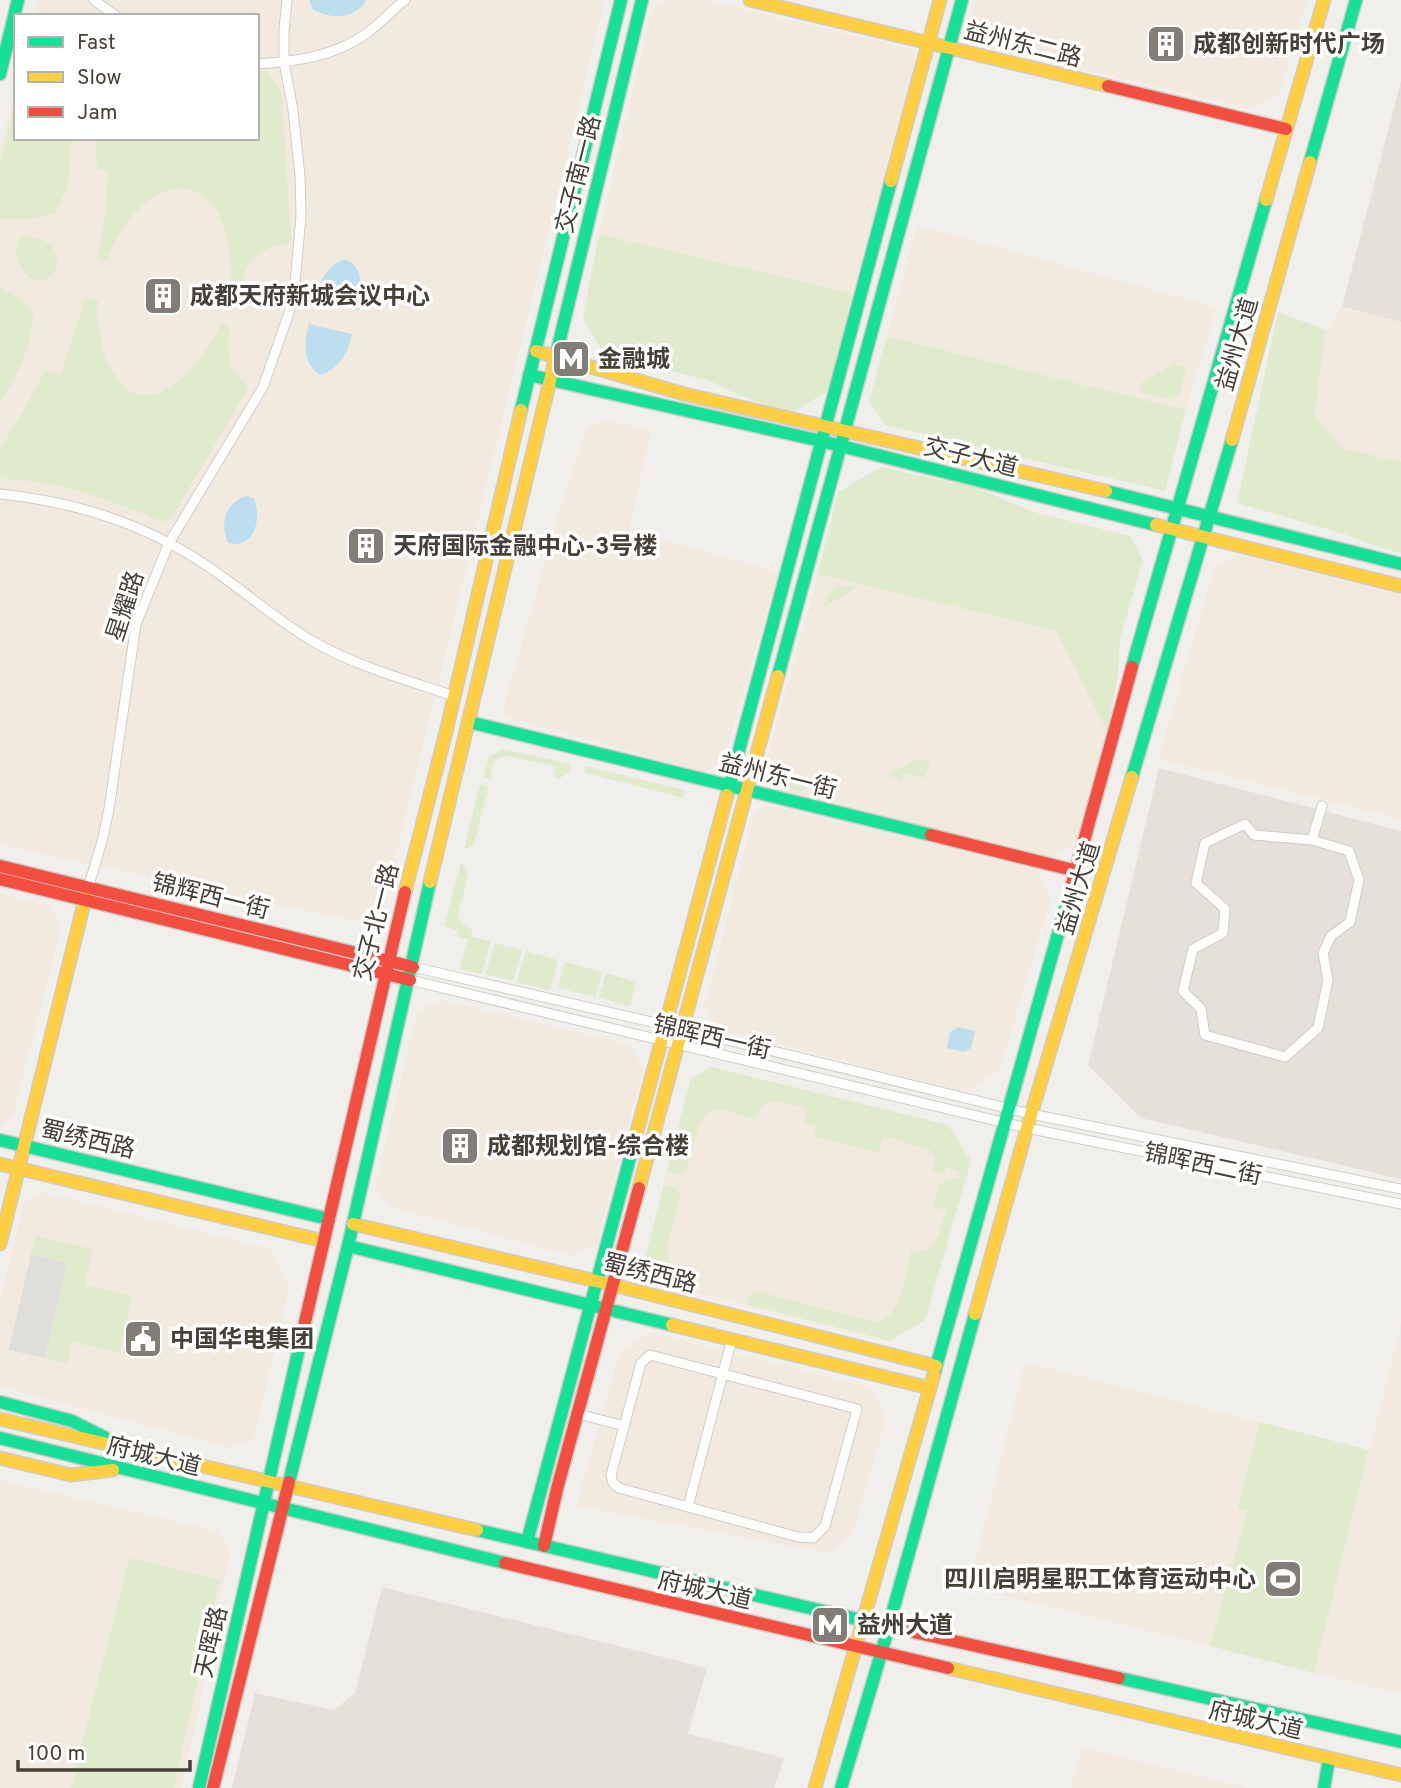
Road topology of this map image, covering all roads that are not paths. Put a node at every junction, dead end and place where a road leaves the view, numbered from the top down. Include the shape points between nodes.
1 (94, 0) edge
2 (287, 0) edge
3 (405, 0) edge
4 (621, 0) edge
5 (642, 0) edge
6 (750, 0) edge
7 (940, 0) edge
8 (962, 0) edge
9 (1324, 0) edge
10 (1356, 0) edge
11 (113, 14) edge
12 (14, 16) edge
13 (929, 43) junction
14 (949, 48) junction
15 (284, 62) junction
16 (259, 64) edge
17 (0, 74) edge
18 (1286, 129) junction
19 (536, 351) junction
20 (555, 357) junction
21 (529, 375) junction
22 (551, 380) junction
23 (845, 433) junction
24 (824, 434) junction
25 (842, 446) junction
26 (0, 494) edge
27 (1177, 507) junction
28 (1210, 516) junction
29 (1171, 528) junction
30 (1204, 536) junction
31 (169, 543) junction
32 (1401, 564) edge
33 (1401, 586) edge
34 (454, 696) junction
35 (468, 722) junction
36 (730, 785) junction
37 (747, 790) junction
38 (1322, 806) dead end
39 (1312, 840) junction
40 (0, 866) edge
41 (1077, 871) junction
42 (0, 879) edge
43 (86, 894) junction
44 (388, 960) junction
45 (411, 974) junction
46 (384, 975) junction
47 (665, 1026) junction
48 (682, 1029) junction
49 (661, 1040) junction
50 (678, 1044) junction
51 (1010, 1108) junction
52 (1031, 1114) junction
53 (1006, 1123) junction
54 (1027, 1128) junction
55 (0, 1140) edge
56 (25, 1146) junction
57 (0, 1164) edge
58 (19, 1168) junction
59 (1401, 1189) edge
60 (1401, 1204) edge
61 (329, 1219) junction
62 (353, 1224) junction
63 (324, 1241) junction
64 (0, 1244) edge
65 (348, 1246) junction
66 (597, 1282) junction
67 (613, 1285) junction
68 (591, 1304) junction
69 (607, 1308) junction
70 (732, 1339) junction
71 (936, 1366) junction
72 (723, 1374) junction
73 (930, 1388) junction
74 (0, 1402) edge
75 (578, 1414) junction
76 (0, 1419) edge
77 (625, 1426) junction
78 (0, 1438) edge
79 (117, 1446) junction
80 (0, 1458) edge
81 (121, 1469) junction
82 (269, 1482) junction
83 (289, 1487) junction
84 (263, 1505) junction
85 (688, 1507) junction
86 (283, 1510) junction
87 (527, 1542) junction
88 (544, 1546) junction
89 (862, 1620) junction
90 (888, 1626) junction
91 (855, 1647) junction
92 (881, 1654) junction
93 (1401, 1742) edge
94 (1329, 1759) junction
95 (1401, 1776) edge
96 (199, 1788) edge
97 (213, 1788) edge
98 (815, 1788) edge
99 (841, 1788) edge
100 (1324, 1788) edge

1 - 11 street
2 - 15 street, 星耀路
3 - 15 street via 340,50
4 - 19 street, 交子南一路
5 - 20 street, 交子南一路
6 - 13 street, 益州东二路
7 - 13 street
8 - 14 street
9 - 18 street, 益州大道
10 - 28 street, 益州大道
12 - 17 street
13 - 14 street, 益州东二路
13 - 24 street
14 - 18 street, 益州东二路
14 - 23 street
15 - 16 street
15 - 31 street, 星耀路 via 293,110 301,216 289,313 263,387
18 - 27 street, 益州大道
19 - 20 street, 交子大道
19 - 21 street, 交子北一路
20 - 22 street, 交子北一路
20 - 24 street, 交子大道
21 - 22 street, 交子大道
21 - 34 street, 交子北一路
22 - 24 street, 交子大道
22 - 35 street, 交子北一路
23 - 24 street, 交子大道
23 - 25 street
23 - 27 street, 交子大道
24 - 25 street, 交子大道
24 - 36 street
25 - 29 street, 交子大道
25 - 37 street
26 - 31 street via 89,509
27 - 28 street, 交子大道
27 - 29 street, 益州大道
28 - 30 street, 益州大道
28 - 32 street, 交子大道
29 - 30 street, 交子大道
29 - 41 street, 益州大道
30 - 33 street, 交子大道
30 - 52 street, 益州大道
31 - 34 street via 315,643 366,667
31 - 43 street, 星耀路 via 136,624 109,809
34 - 44 street, 交子北一路
35 - 36 street, 益州东一街
35 - 45 street, 交子北一路
36 - 37 street, 益州东一街
36 - 47 street
37 - 41 street, 益州东一街
37 - 48 street
38 - 39 street
39 - 39 street via 1254,835 1245,824 1205,843 1196,883 1225,909 1223,933 1193,949 1183,991 1201,1009 1205,1035 1285,1056 1318,1028 1328,980 1323,953 1331,936 1350,922 1359,880 1349,851
40 - 43 street, 锦辉西一街
41 - 51 street, 益州大道
42 - 43 street, 锦辉西一街
43 - 44 street, 锦辉西一街
43 - 46 street, 锦辉西一街
43 - 56 street, 星耀路
44 - 45 street, 锦辉西一街
44 - 46 street, 交子北一路
45 - 46 street, 锦辉西一街
45 - 47 street, 锦晖西一街
45 - 49 street, 锦晖西一街
45 - 62 street, 交子北一路
46 - 61 street, 交子北一路
47 - 48 street, 锦晖西一街
47 - 49 street
48 - 50 street
48 - 51 street, 锦晖西一街
49 - 50 street, 锦晖西一街
49 - 66 street
50 - 53 street, 锦晖西一街
50 - 67 street
51 - 52 street, 锦晖西二街
51 - 53 street, 益州大道
52 - 54 street, 益州大道
52 - 59 street, 锦晖西二街
53 - 54 street, 锦晖西二街
53 - 71 street, 益州大道
54 - 60 street, 锦晖西二街
54 - 90 street, 益州大道
55 - 56 street, 蜀绣西路
56 - 58 street, 星耀路
56 - 61 street, 蜀绣西路
57 - 58 street, 蜀绣西路
58 - 63 street, 蜀绣西路
58 - 64 street, 星耀路
61 - 63 street, 交子北一路
62 - 65 street, 交子北一路
62 - 66 street, 蜀绣西路
63 - 82 street, 交子北一路
65 - 68 street, 蜀绣西路
65 - 83 street, 交子北一路
66 - 67 street, 蜀绣西路
66 - 68 street
67 - 69 street
67 - 71 street, 蜀绣西路
68 - 69 street, 蜀绣西路
68 - 87 street
69 - 70 street, 蜀绣西路
69 - 75 street
70 - 72 street
70 - 73 street, 蜀绣西路
71 - 73 street, 益州大道
72 - 77 street via 650,1355 641,1363
72 - 85 street
72 - 85 street via 857,1409 825,1527 813,1538
73 - 89 street, 益州大道
74 - 79 street via 97,1430
75 - 77 street
75 - 88 street
76 - 79 street, 府城大道
77 - 85 street via 611,1475 613,1483
78 - 81 street, 府城大道
79 - 82 street, 府城大道
80 - 81 street via 71,1475
81 - 84 street, 府城大道
82 - 83 street, 府城大道
82 - 84 street, 交子北一路
83 - 86 street, 交子北一路
83 - 87 street, 府城大道
84 - 86 street, 府城大道
84 - 96 street, 天晖路
86 - 91 street, 府城大道
86 - 97 street, 天晖路
87 - 88 street, 府城大道
88 - 89 street, 府城大道
89 - 90 street, 府城大道
89 - 91 street, 益州大道
90 - 92 street, 益州大道
90 - 93 street, 府城大道
91 - 92 street, 府城大道
91 - 98 street, 益州大道
92 - 94 street, 府城大道
92 - 99 street, 益州大道
94 - 95 street, 府城大道
94 - 100 street

